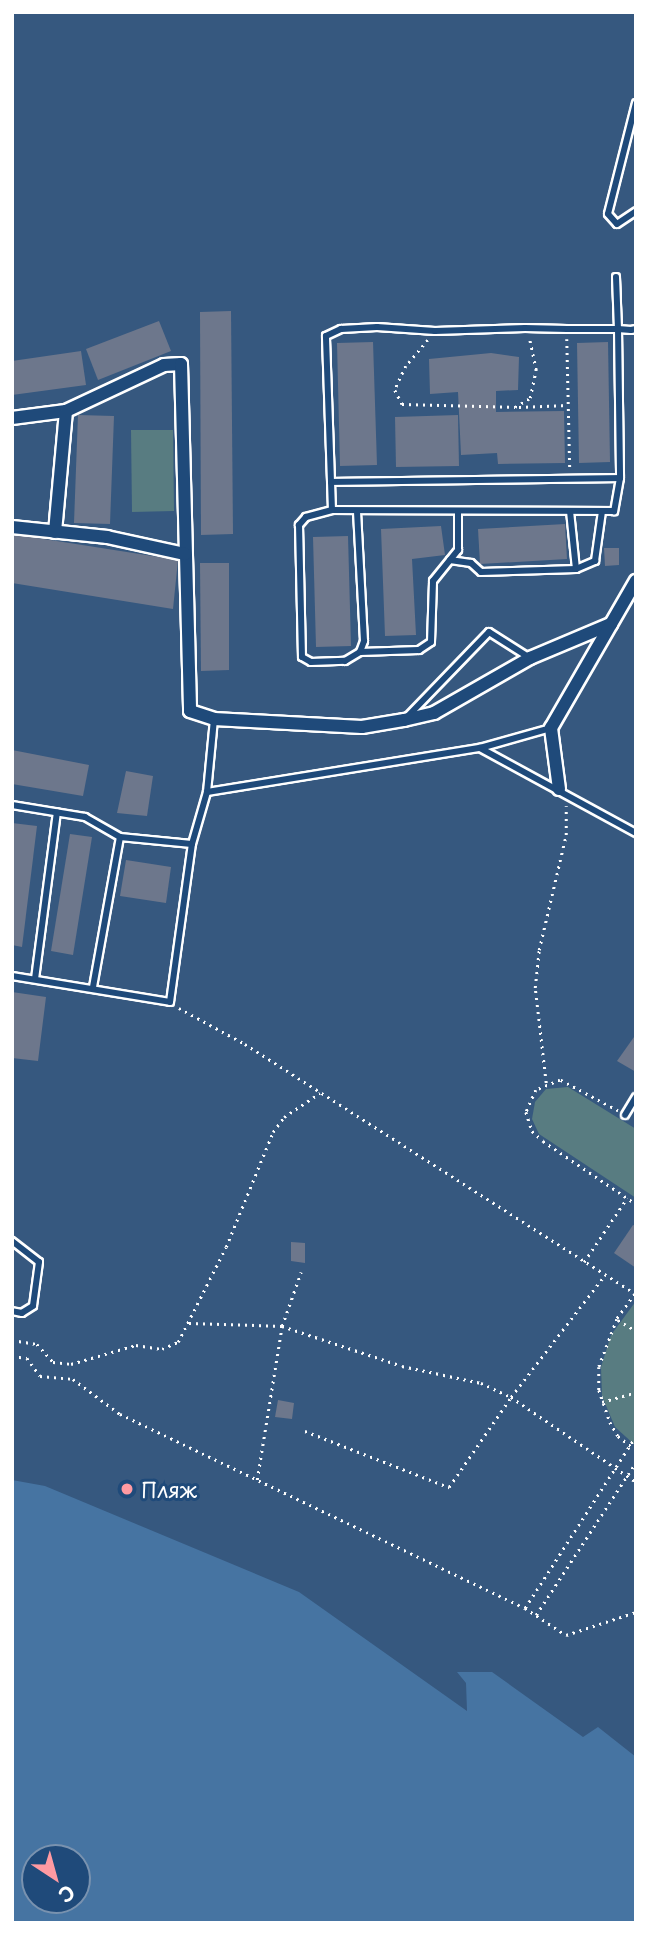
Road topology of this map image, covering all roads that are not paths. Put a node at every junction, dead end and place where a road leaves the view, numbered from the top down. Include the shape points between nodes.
1 (636, 103) edge
2 (636, 211) edge
3 (616, 277) dead end
4 (618, 329) junction
5 (636, 329) edge
6 (66, 411) junction
7 (12, 418) edge
8 (620, 478) junction
9 (331, 482) junction
10 (332, 509) junction
11 (357, 510) junction
12 (570, 511) junction
13 (602, 511) junction
14 (458, 512) junction
15 (12, 527) edge
16 (55, 531) junction
17 (185, 554) junction
18 (450, 560) junction
19 (576, 569) junction
20 (636, 581) edge
21 (611, 624) junction
22 (360, 652) junction
23 (530, 658) junction
24 (214, 719) junction
25 (404, 720) junction
26 (551, 728) junction
27 (480, 748) junction
28 (559, 789) junction
29 (207, 792) junction
30 (12, 805) edge
31 (57, 812) junction
32 (636, 833) edge
33 (120, 837) junction
34 (192, 844) junction
35 (12, 976) edge
36 (35, 979) junction
37 (93, 987) junction
38 (636, 1097) edge
39 (625, 1115) road end
40 (12, 1241) edge
41 (12, 1311) edge

1 - 2 lane via 608,214 617,224
3 - 4 lane
4 - 5 lane
4 - 8 lane
4 - 9 lane via 435,331 377,327 341,329 326,335
6 - 7 street
6 - 16 street
6 - 17 street via 164,365 181,364
8 - 9 lane
8 - 13 lane via 614,511
9 - 10 lane
10 - 11 lane
10 - 22 lane via 306,517 299,525 302,657 312,662 345,661
11 - 14 lane
11 - 22 lane via 364,641
12 - 13 lane
12 - 14 lane
12 - 19 lane
13 - 19 lane via 595,561
14 - 18 lane via 458,550
15 - 16 street
16 - 17 street
17 - 24 street via 190,711
18 - 19 lane via 471,563 481,572
18 - 22 lane via 433,581 431,642 419,650
20 - 21 street
21 - 23 street
21 - 26 street
23 - 25 street via 435,713
23 - 25 lane via 489,632
24 - 25 street via 362,727
24 - 29 lane
26 - 27 lane
26 - 28 street
27 - 28 lane
27 - 29 lane
28 - 32 lane
29 - 34 lane
30 - 31 lane
31 - 33 lane via 85,817
31 - 36 lane
33 - 34 lane
33 - 37 lane
34 - 37 lane via 170,1002
35 - 36 lane
36 - 37 lane
38 - 39 lane
40 - 41 lane via 39,1262 33,1306 22,1313

